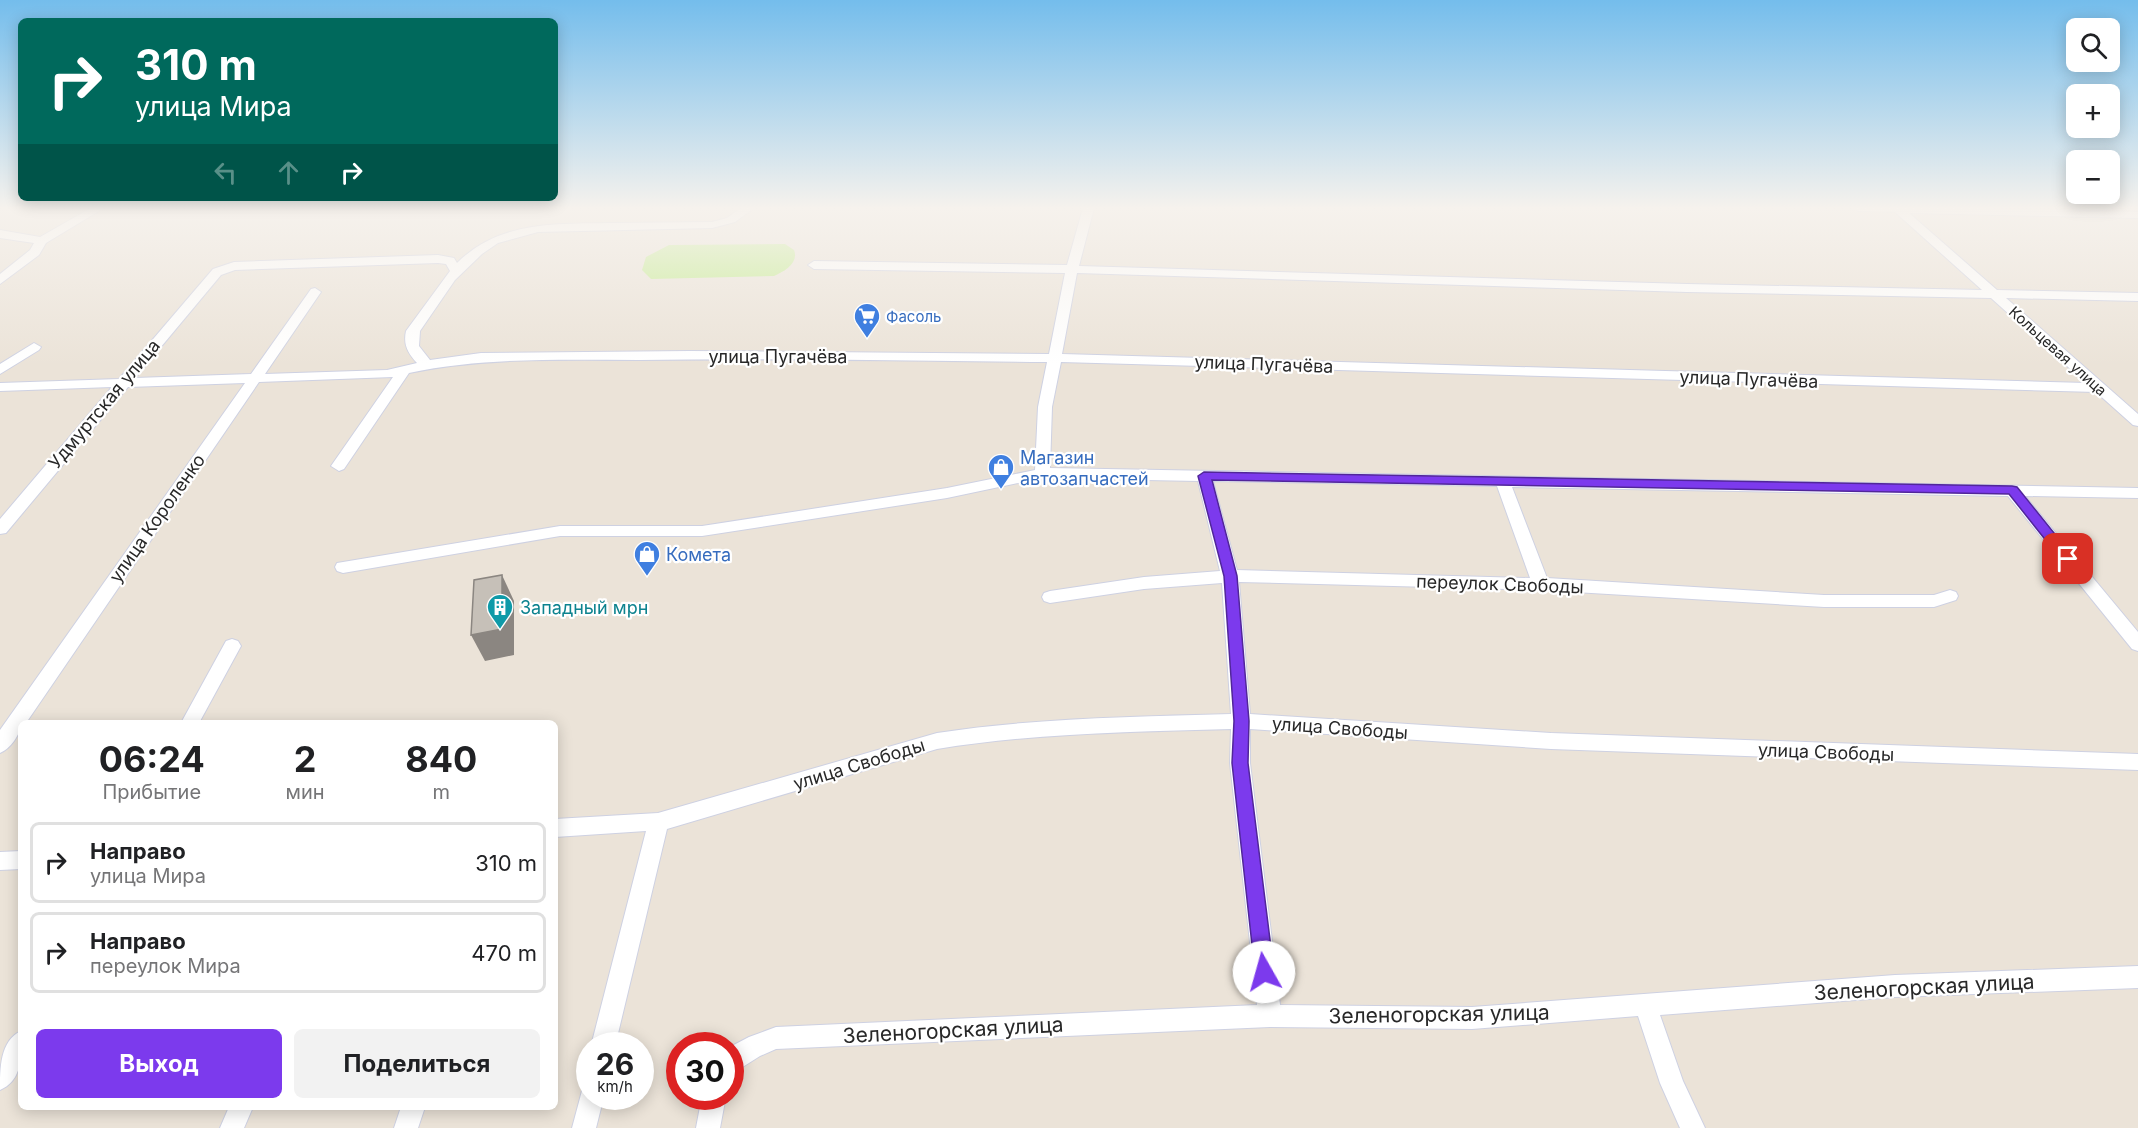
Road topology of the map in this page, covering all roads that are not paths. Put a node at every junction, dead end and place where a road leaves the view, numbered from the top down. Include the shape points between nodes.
1 (24, 261) edge
2 (390, 261) edge
3 (448, 261) edge
4 (464, 261) edge
5 (1074, 261) edge
6 (1957, 261) edge
7 (814, 265) dead end
8 (1072, 269) junction
9 (456, 270) junction
10 (0, 280) edge
11 (315, 292) dead end
12 (1995, 294) junction
13 (2138, 297) edge
14 (34, 346) dead end
15 (1055, 358) junction
16 (428, 366) junction
17 (0, 370) edge
18 (404, 371) junction
19 (254, 378) junction
20 (121, 383) junction
21 (0, 387) edge
22 (2100, 388) junction
23 (2138, 422) edge
24 (339, 466) dead end
25 (1042, 473) junction
26 (1204, 476) junction
27 (1503, 482) junction
28 (2012, 490) junction
29 (2138, 493) edge
30 (0, 529) edge
31 (343, 567) dead end
32 (1230, 576) junction
33 (1541, 584) junction
34 (1950, 596) dead end
35 (1050, 597) dead end
36 (2138, 644) edge
37 (232, 646) dead end
38 (192, 720) edge
39 (1241, 721) junction
40 (0, 745) edge
41 (2138, 762) edge
42 (658, 822) junction
43 (558, 828) edge
44 (18, 860) edge
45 (0, 861) edge
46 (2138, 977) edge
47 (1646, 1006) junction
48 (1270, 1016) junction
49 (606, 1032) edge
50 (18, 1048) edge
51 (744, 1052) edge
52 (0, 1078) edge
53 (240, 1110) edge
54 (412, 1110) edge
55 (588, 1110) edge
56 (711, 1110) edge
57 (232, 1128) edge
58 (406, 1128) edge
59 (584, 1128) edge
60 (708, 1128) edge
61 (1693, 1128) edge

1 - 10 street
2 - 20 street, Удмуртская улица via 234,266 217,272
3 - 9 street, Удмуртская улица
4 - 9 street
5 - 8 street
6 - 12 street, Кольцевая улица
7 - 8 street
8 - 12 street
8 - 15 street
9 - 16 street via 410,340
11 - 19 street, улица Короленко
12 - 13 street
12 - 22 street, Кольцевая улица
14 - 17 street
15 - 16 street, улица Пугачёва via 501,357 462,358
15 - 22 street, улица Пугачёва
15 - 25 street via 1045,407
16 - 18 street, улица Пугачёва
18 - 19 street, улица Пугачёва
18 - 24 street
19 - 20 street, улица Пугачёва
19 - 40 street, улица Короленко
20 - 21 street, улица Пугачёва
20 - 30 street, Удмуртская улица
22 - 23 street, Кольцевая улица
25 - 26 street
25 - 31 street via 936,495 702,531 560,531
26 - 27 street
26 - 32 street
27 - 28 street
27 - 33 street
28 - 29 street
28 - 36 street
32 - 33 street, переулок Свободы
32 - 35 street, переулок Свободы via 1144,583
32 - 39 street
33 - 34 street, переулок Свободы via 1824,601 1934,601
37 - 38 street
39 - 41 street, улица Свободы via 1551,741
39 - 42 street, улица Свободы via 1095,726 937,741
39 - 48 street via 1245,818
42 - 43 street, улица Свободы
42 - 49 street
44 - 45 street
46 - 47 street, Зеленогорская улица via 1895,986
47 - 48 street, Зеленогорская улица via 1472,1018
47 - 61 street via 1667,1075
48 - 51 street, Зеленогорская улица via 776,1038
50 - 52 street
53 - 57 street
54 - 58 street
55 - 59 street
56 - 60 street

